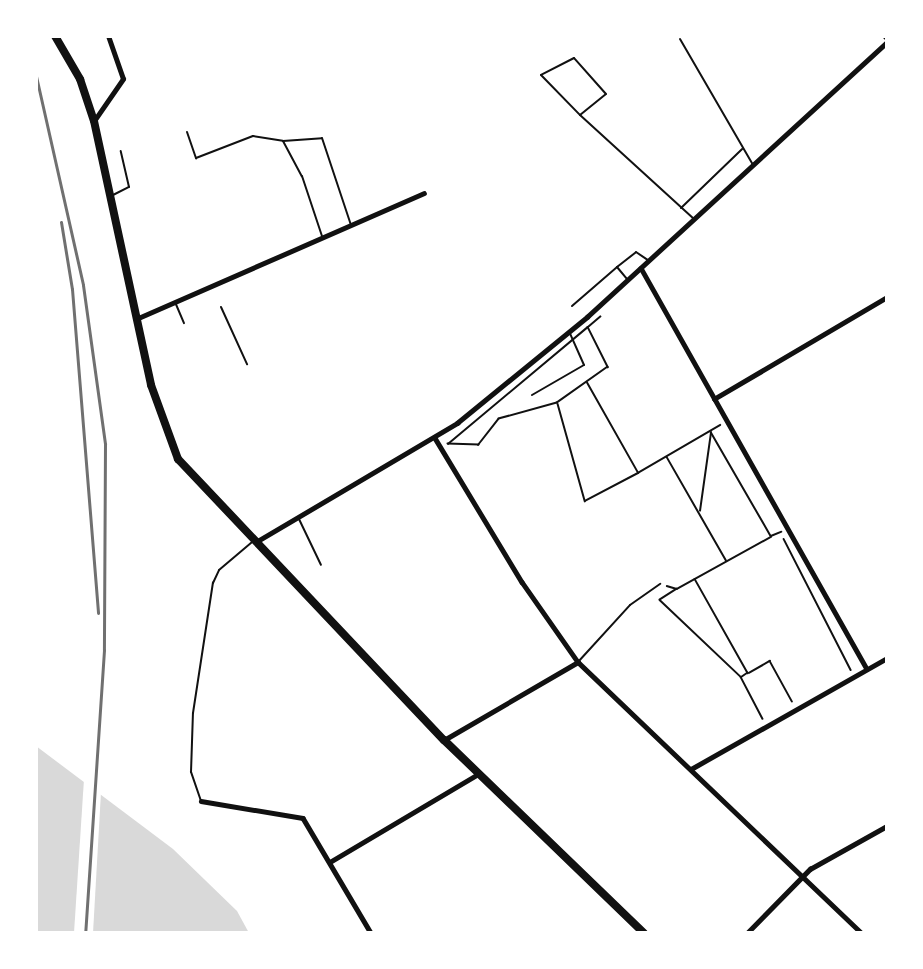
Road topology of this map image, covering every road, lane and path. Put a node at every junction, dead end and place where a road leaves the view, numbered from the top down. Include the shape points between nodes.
1 (55, 36) edge
2 (108, 36) edge
3 (680, 39) dead end
4 (886, 39) edge
5 (580, 116) junction
6 (94, 121) junction
7 (187, 132) dead end
8 (283, 141) junction
9 (743, 148) junction
10 (121, 150) dead end
11 (753, 165) junction
12 (424, 193) dead end
13 (111, 196) junction
14 (681, 208) junction
15 (694, 219) junction
16 (351, 225) junction
17 (322, 237) junction
18 (649, 261) junction
19 (617, 267) junction
20 (641, 268) junction
21 (628, 280) junction
22 (887, 297) edge
23 (175, 302) junction
24 (572, 306) dead end
25 (221, 307) dead end
26 (603, 314) dead end
27 (136, 319) junction
28 (184, 323) dead end
29 (588, 327) dead end
30 (569, 332) junction
31 (247, 364) dead end
32 (586, 381) dead end
33 (532, 395) dead end
34 (714, 399) junction
35 (557, 403) dead end
36 (719, 421) dead end
37 (711, 432) junction
38 (435, 438) junction
39 (666, 457) junction
40 (638, 473) junction
41 (699, 513) junction
42 (298, 518) junction
43 (771, 536) junction
44 (253, 542) junction
45 (726, 560) junction
46 (321, 565) dead end
47 (694, 579) junction
48 (660, 584) joint
49 (677, 589) junction
50 (887, 658) edge
51 (578, 662) junction
52 (867, 669) junction
53 (849, 672) dead end
54 (748, 673) junction
55 (741, 677) junction
56 (804, 697) dead end
57 (793, 703) junction
58 (783, 708) dead end
59 (773, 714) dead end
60 (444, 740) junction
61 (691, 769) junction
62 (478, 774) junction
63 (201, 801) joint
64 (887, 826) edge
65 (330, 862) junction
66 (802, 876) junction
67 (371, 933) edge
68 (644, 933) edge
69 (747, 933) edge
70 (862, 933) edge

1 - 6 main road
2 - 6 street via 123,79
3 - 9 lane
4 - 11 street
5 - 5 lane via 541,75 574,58 606,94
5 - 14 lane
6 - 13 main road
7 - 8 lane via 196,158 253,135
8 - 16 lane via 322,138
8 - 17 lane via 302,176
9 - 11 lane
9 - 14 lane
10 - 13 lane via 129,187
11 - 15 street
12 - 16 street
13 - 27 main road
14 - 15 lane
15 - 18 street
16 - 17 street
17 - 23 street
18 - 19 lane via 636,252
18 - 20 street
19 - 21 lane
19 - 24 lane
20 - 21 street
20 - 34 street
21 - 30 street
22 - 34 street
23 - 27 street
23 - 28 lane
25 - 31 lane
26 - 29 path
27 - 44 main road via 171,445 201,488
30 - 33 lane via 584,365
30 - 38 street
32 - 40 path
34 - 52 street
35 - 40 path via 585,501
36 - 37 path
37 - 39 path
37 - 41 path
37 - 43 path
38 - 42 street
38 - 51 street via 533,599
39 - 40 path
39 - 41 path
41 - 45 path
42 - 44 street
42 - 46 lane
43 - 45 path
43 - 53 path via 781,532 851,663
44 - 60 main road
44 - 63 lane via 219,570 213,583 193,713 191,772
45 - 47 path
47 - 49 path
47 - 54 path
48 - 49 path
48 - 51 lane via 630,605
49 - 55 path via 660,600
50 - 52 street
51 - 60 street
51 - 61 street
52 - 61 street
54 - 55 path
54 - 57 path via 770,661
55 - 59 path via 763,720
56 - 57 path
57 - 58 path
60 - 62 main road
61 - 66 street
62 - 65 street
62 - 68 main road
63 - 65 street via 303,818
64 - 66 street
65 - 67 street
66 - 69 street
66 - 70 street

